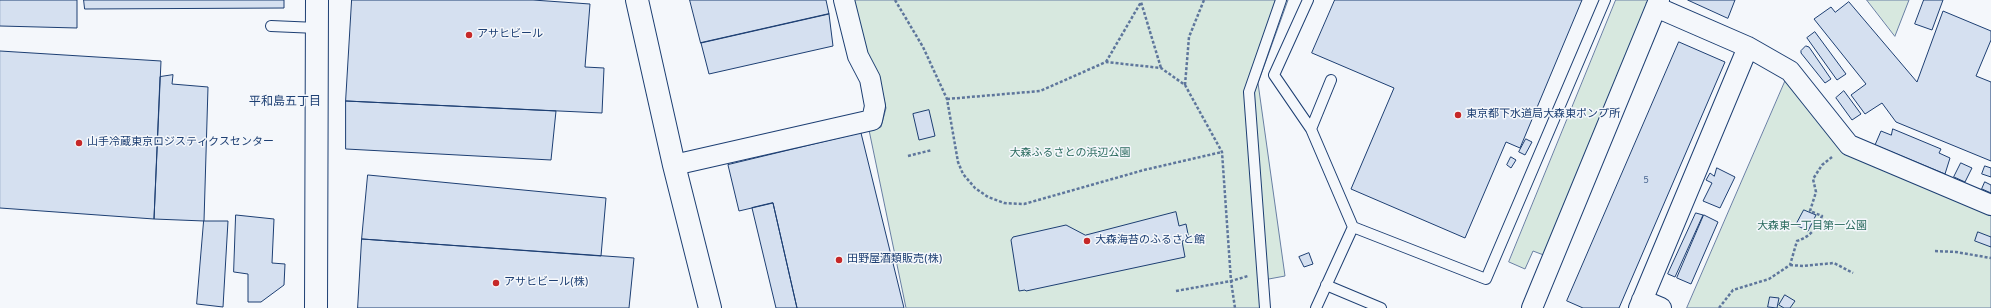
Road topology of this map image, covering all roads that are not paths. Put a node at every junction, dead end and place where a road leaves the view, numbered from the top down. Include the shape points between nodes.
1 (317, 0) edge
2 (637, 0) edge
3 (844, 0) edge
4 (1281, 0) edge
5 (1308, 0) edge
6 (1606, 0) edge
7 (1657, 4) edge
8 (271, 26) dead end
9 (317, 28) junction
10 (1748, 47) junction
11 (1331, 80) dead end
12 (1311, 128) junction
13 (674, 165) junction
14 (1991, 205) edge
15 (1352, 227) junction
16 (1326, 286) junction
17 (1641, 304) edge
18 (316, 308) edge
19 (710, 308) edge
20 (1264, 308) edge
21 (1316, 308) edge
22 (1381, 308) edge
23 (1532, 308) edge
24 (1661, 308) edge

1 - 9 street
2 - 13 street
3 - 13 street via 858,56 870,79 875,106 872,120
4 - 20 lane via 1249,92
5 - 12 lane via 1274,75
6 - 15 lane via 1486,280
7 - 10 street
7 - 23 street
8 - 9 lane
9 - 18 street
10 - 14 street via 1790,71 1849,145
10 - 17 street
11 - 12 lane
12 - 15 lane
13 - 19 street
15 - 16 lane
16 - 21 lane
16 - 22 lane
17 - 24 street

